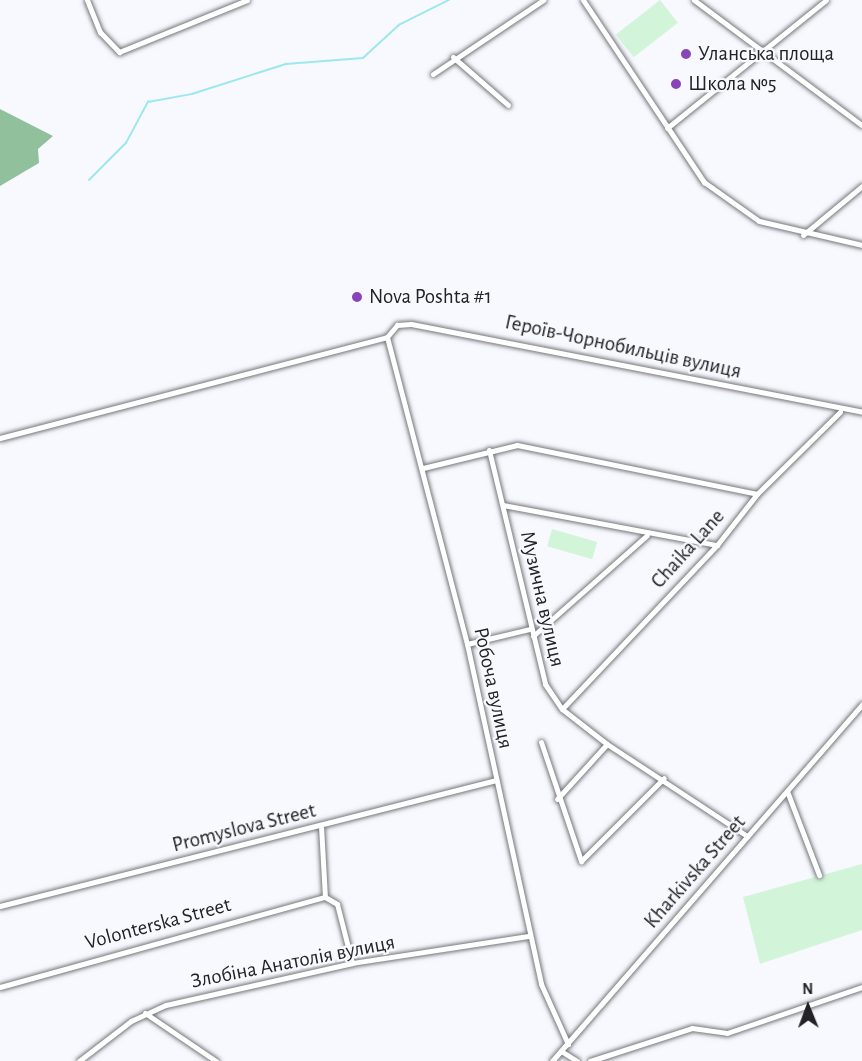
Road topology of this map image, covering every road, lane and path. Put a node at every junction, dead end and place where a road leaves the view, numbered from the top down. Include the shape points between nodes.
1 (87, 0) edge
2 (247, 0) edge
3 (543, 0) edge
4 (583, 0) edge
5 (694, 0) edge
6 (826, 0) edge
7 (764, 50) junction
8 (453, 57) junction
9 (433, 74) dead end
10 (508, 105) dead end
11 (862, 125) edge
12 (667, 128) junction
13 (862, 186) edge
14 (803, 235) junction
15 (862, 245) edge
16 (387, 337) junction
17 (840, 412) junction
18 (862, 412) edge
19 (0, 438) edge
20 (489, 450) junction
21 (423, 468) junction
22 (757, 494) junction
23 (502, 505) junction
24 (647, 535) junction
25 (717, 544) junction
26 (530, 629) junction
27 (533, 636) junction
28 (468, 644) junction
29 (861, 706) edge
30 (562, 709) junction
31 (541, 742) dead end
32 (607, 744) junction
33 (664, 778) junction
34 (496, 780) junction
35 (787, 791) junction
36 (557, 799) junction
37 (321, 826) junction
38 (747, 836) junction
39 (819, 875) dead end
40 (325, 897) junction
41 (0, 906) edge
42 (529, 936) junction
43 (352, 963) junction
44 (0, 987) edge
45 (862, 987) edge
46 (145, 1013) junction
47 (568, 1044) junction
48 (199, 1051) junction
49 (561, 1051) junction
50 (568, 1059) edge
51 (79, 1061) edge
52 (198, 1061) edge
53 (216, 1061) edge
54 (552, 1061) edge
55 (577, 1061) edge
56 (590, 1061) edge

1 - 2 street via 100,32 119,52
3 - 8 street
4 - 12 street
5 - 7 street
6 - 7 street
7 - 11 street
7 - 12 street
8 - 9 street
8 - 10 street
12 - 14 street via 704,182 721,197 759,221
13 - 14 street
14 - 15 street
16 - 17 street, Героїв-Чорнобильців вулиця via 397,325 411,324 483,334
16 - 19 street, Героїв-Чорнобильців вулиця
16 - 21 street, Робоча вулиця
17 - 18 street, Героїв-Чорнобильців вулиця
17 - 22 street, Chaika Lane
20 - 21 street
20 - 22 street via 540,449
20 - 23 street, Музична вулиця
21 - 28 street, Робоча вулиця
22 - 25 street, Chaika Lane
23 - 24 street
23 - 26 street, Музична вулиця
24 - 25 street
24 - 27 street
25 - 30 street, Chaika Lane
26 - 27 street, Музична вулиця
26 - 28 street
27 - 30 street, Музична вулиця via 545,684
28 - 34 street, Робоча вулиця
29 - 35 street, Kharkivska Street
30 - 32 street, Музична вулиця
31 - 36 street
32 - 33 street, Музична вулиця
32 - 36 street
33 - 36 street via 581,861
33 - 38 street, Музична вулиця
34 - 37 street, Promyslova Street
34 - 42 street, Робоча вулиця
35 - 38 street, Kharkivska Street
35 - 39 street
37 - 40 street
37 - 41 street, Promyslova Street
38 - 47 street, Kharkivska Street
40 - 43 street via 337,904
40 - 44 street, Volonterska Street
42 - 43 street, Злобіна Анатолія вулиця
42 - 47 street, Робоча вулиця via 541,984
43 - 46 street, Злобіна Анатолія вулиця
45 - 56 street via 728,1033 692,1028
46 - 48 street
46 - 51 street, Злобіна Анатолія вулиця
47 - 49 street, Kharkivska Street
48 - 52 street
48 - 53 street
49 - 50 street
49 - 54 street, Kharkivska Street
50 - 55 street

